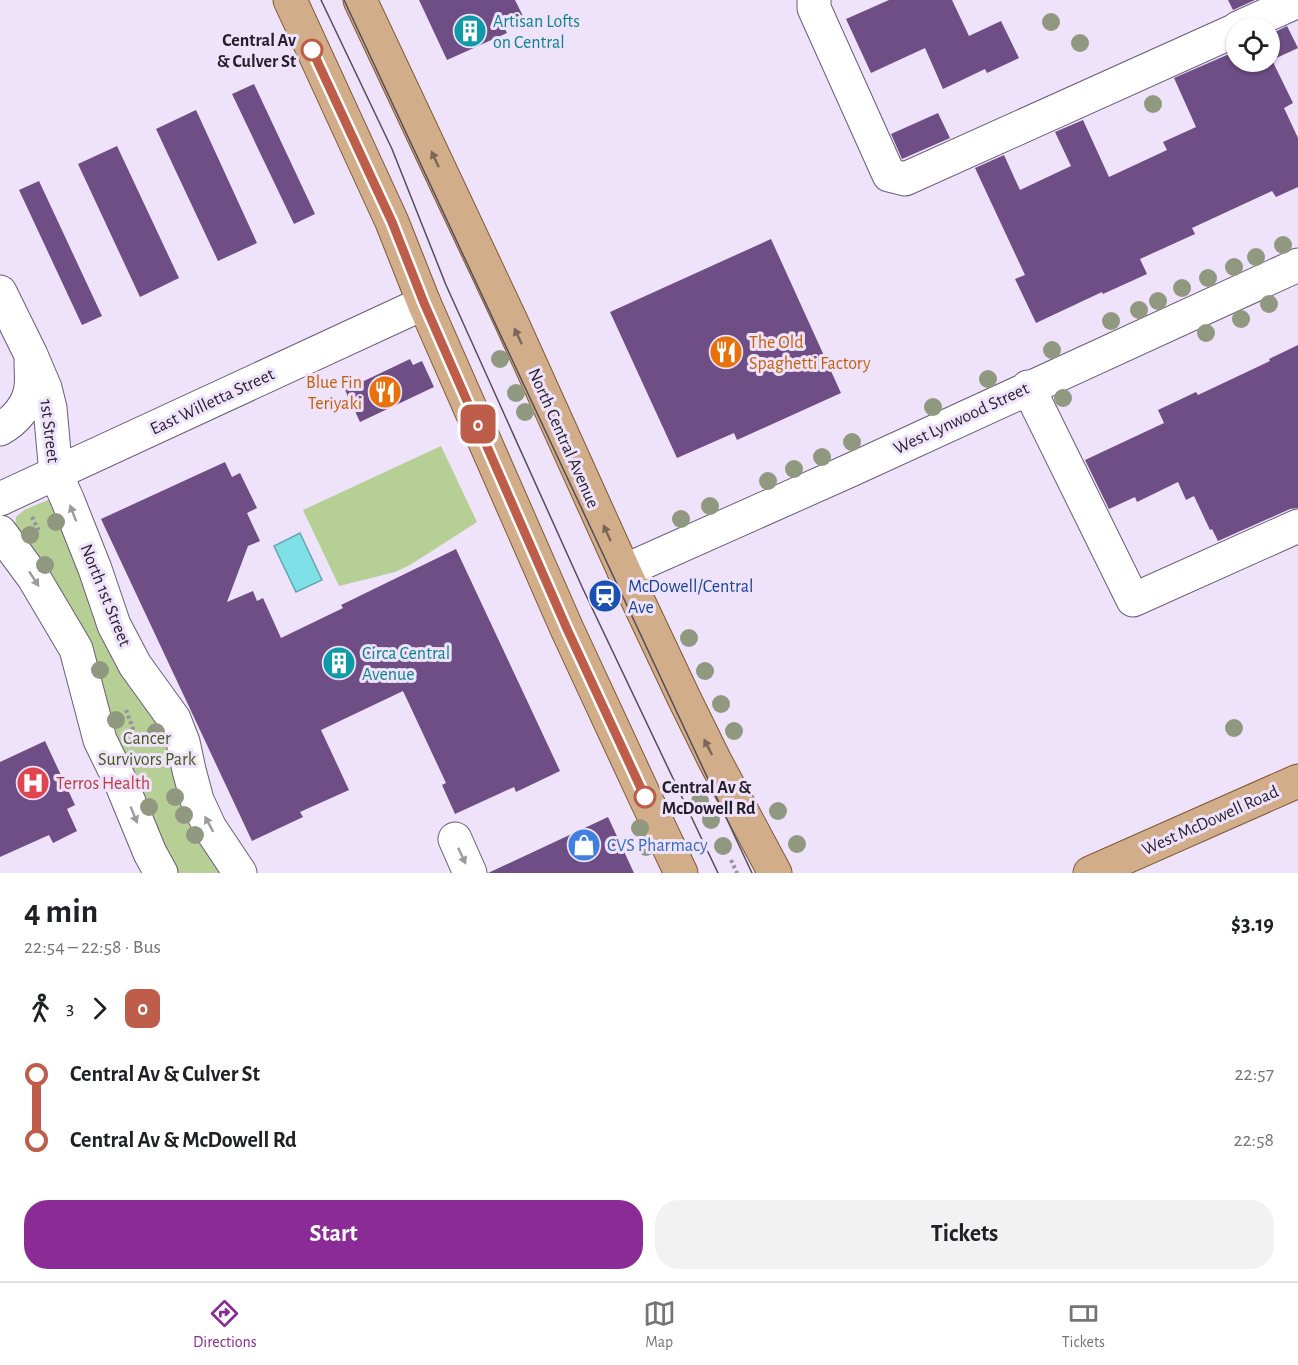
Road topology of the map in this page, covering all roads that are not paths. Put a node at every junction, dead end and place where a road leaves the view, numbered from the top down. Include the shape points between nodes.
1 (290, 0) edge
2 (360, 0) edge
3 (814, 0) edge
4 (1298, 2) edge
5 (1262, 18) edge
6 (1226, 34) edge
7 (1298, 265) edge
8 (0, 292) edge
9 (424, 303) junction
10 (31, 355) junction
11 (1028, 387) junction
12 (0, 429) edge
13 (56, 474) junction
14 (0, 499) edge
15 (1298, 526) edge
16 (0, 531) edge
17 (624, 571) junction
18 (1298, 782) edge
19 (455, 839) dead end
20 (160, 873) edge
21 (240, 873) edge
22 (470, 873) edge
23 (681, 873) edge
24 (775, 873) edge
25 (1090, 873) edge

1 - 9 main road via 392,222
17 -> 2 main road, North Central Avenue
3 - 6 street via 814,8 889,175 905,180
4 - 5 street
7 - 11 street, West Lynwood Street
8 - 10 street, 1st Street
9 - 13 street, East Willetta Street
9 - 23 main road via 567,629
10 - 12 street, 1st Street via 31,389 23,410
10 - 13 street, 1st Street via 50,408
11 - 15 street via 1133,600
11 - 17 street, West Lynwood Street
13 - 14 street, East Willetta Street
21 -> 13 street, North 1st Street via 210,828 197,800 174,719 114,626
16 -> 20 street via 34,578 76,649 100,740
24 -> 17 main road, North Central Avenue via 703,737
18 - 25 main road, West McDowell Road
19 -> 22 street

